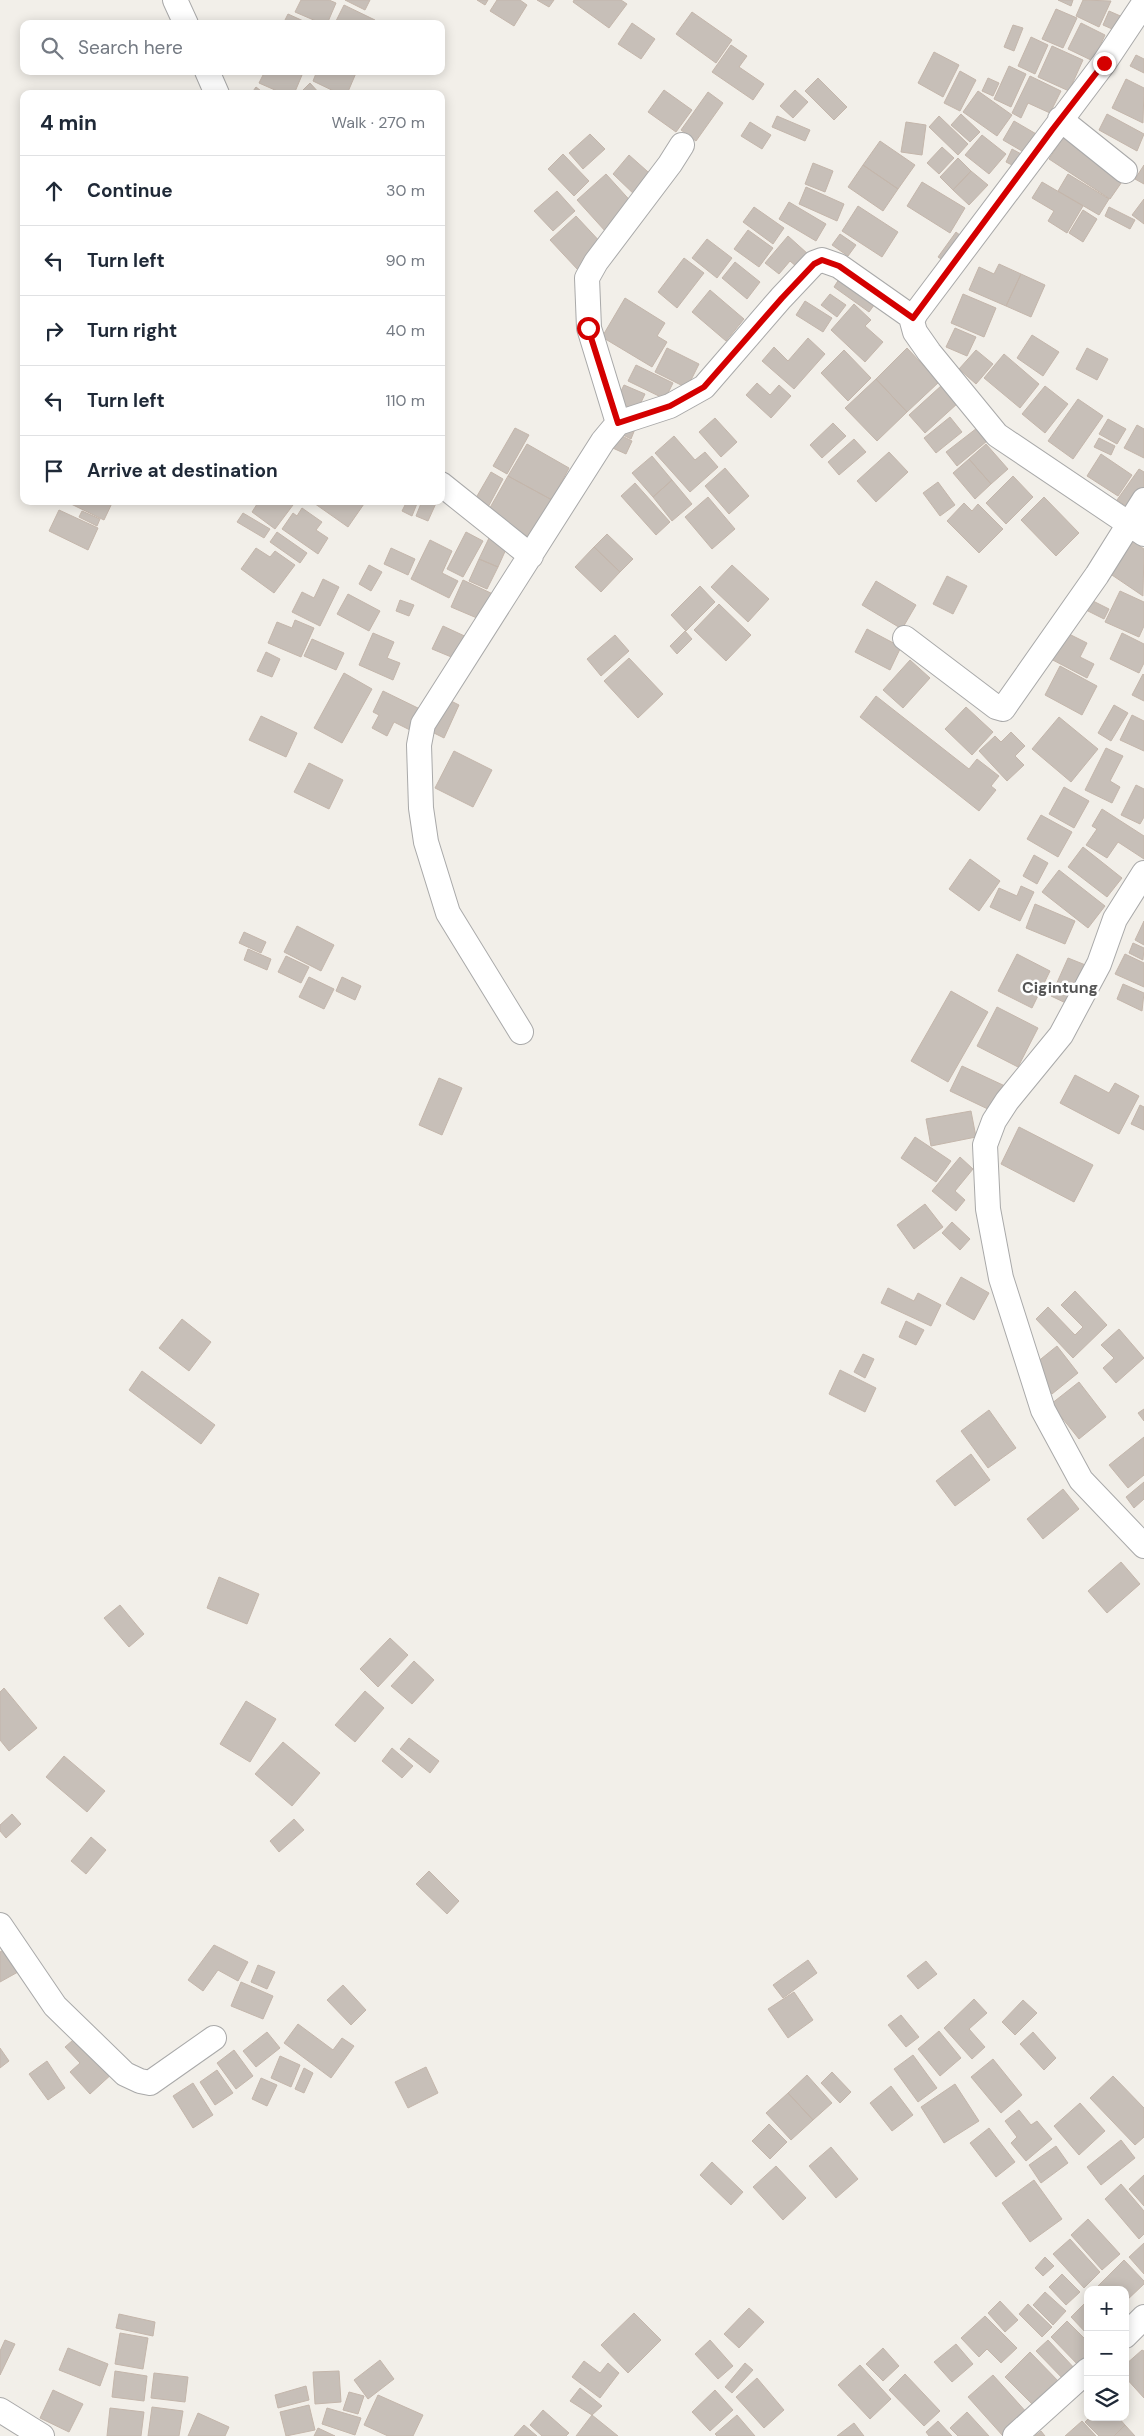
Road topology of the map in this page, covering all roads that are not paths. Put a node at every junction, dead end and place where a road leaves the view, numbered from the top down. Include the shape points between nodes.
1 (176, 0) edge
2 (1144, 2) edge
3 (184, 20) edge
4 (209, 75) edge
5 (215, 90) edge
6 (1060, 119) junction
7 (682, 145) dead end
8 (1125, 171) dead end
9 (913, 318) junction
10 (618, 423) junction
11 (445, 487) edge
12 (1144, 500) edge
13 (1136, 529) edge
14 (531, 556) junction
15 (905, 638) dead end
16 (1144, 873) edge
17 (521, 1032) dead end
18 (1144, 1546) edge
19 (0, 1925) edge
20 (214, 2038) dead end
21 (1144, 2317) edge
22 (1129, 2332) edge
23 (1084, 2374) edge
24 (0, 2410) edge
25 (42, 2436) edge
26 (1015, 2436) edge

1 - 3 street
2 - 6 street via 1123,38
4 - 5 street
6 - 8 street
6 - 9 street
7 - 10 street via 587,278 588,328
9 - 10 street via 839,266 822,260 794,284 704,387 670,406
9 - 13 street via 915,332 929,352 997,435
10 - 14 street via 603,441
11 - 14 street
12 - 13 street
13 - 15 street via 1091,583 1003,709
14 - 17 street via 423,724 419,745 421,808 426,842 448,913
16 - 18 street via 1115,919 1099,964 1061,1035 1007,1101 994,1121 985,1145 988,1210 1000,1278 1043,1410 1081,1480
19 - 20 street via 54,2006 125,2074 150,2083
21 - 22 street
23 - 26 street
24 - 25 street

